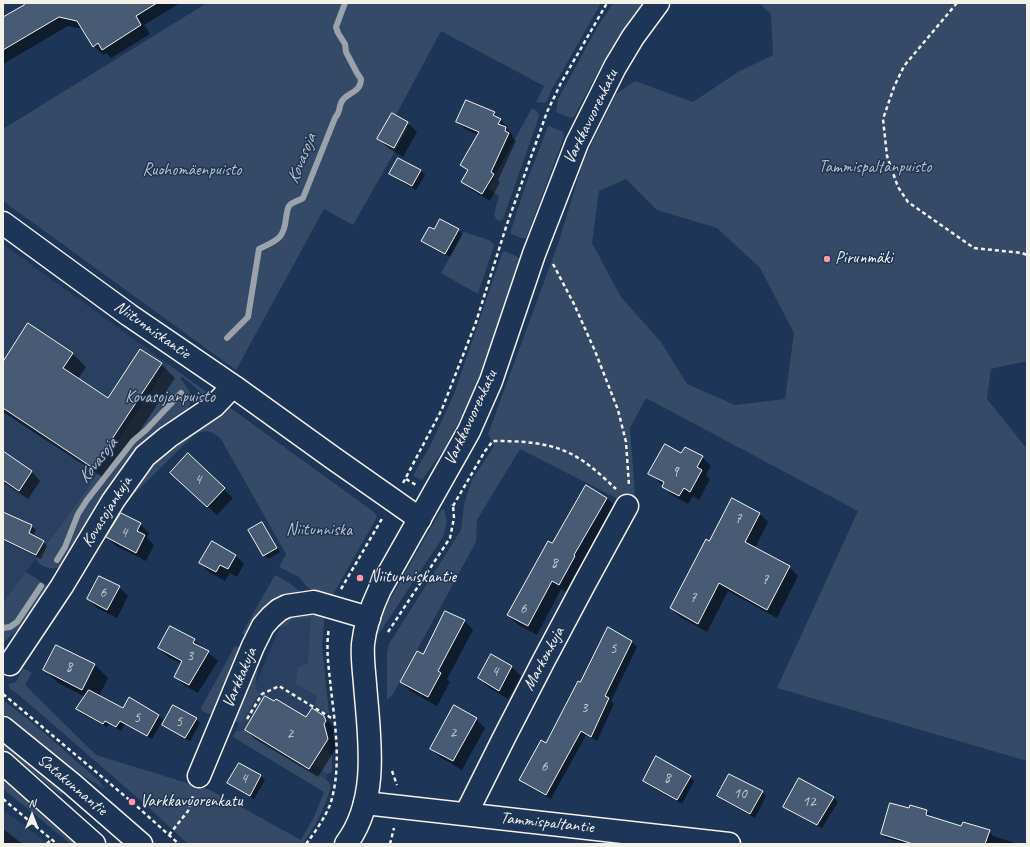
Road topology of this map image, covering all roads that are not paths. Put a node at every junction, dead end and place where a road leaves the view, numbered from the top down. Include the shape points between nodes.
1 (658, 3) edge
2 (3, 223) edge
3 (233, 386) junction
4 (627, 506) road end
5 (420, 519) junction
6 (369, 618) junction
7 (10, 664) dead end
8 (3, 728) edge
9 (3, 763) edge
10 (199, 776) road end
11 (365, 803) junction
12 (466, 814) junction
13 (94, 844) edge
14 (141, 844) edge
15 (346, 844) edge
16 (729, 844) edge

1 - 5 street, Varkkavuorenkatu via 615,67 577,143 534,254 491,381 469,431
2 - 3 street, Niitunniskantie via 129,315
3 - 5 street, Niitunniskantie
3 - 7 street, Kovasojankuja via 214,406 145,456 113,501 62,586
4 - 12 street, Markonkuja via 506,732
5 - 6 street, Varkkavuorenkatu via 380,589
6 - 10 street, Varkkakuja via 314,602 287,606 271,617 263,626 253,646
6 - 11 street, Varkkavuorenkatu via 363,650 370,752
8 - 14 street, Satakunnantie
9 - 13 street, Satakunnantie
11 - 12 street, Tammispaltantie
11 - 15 street, Varkkavuorenkatu
12 - 16 street, Tammispaltantie

